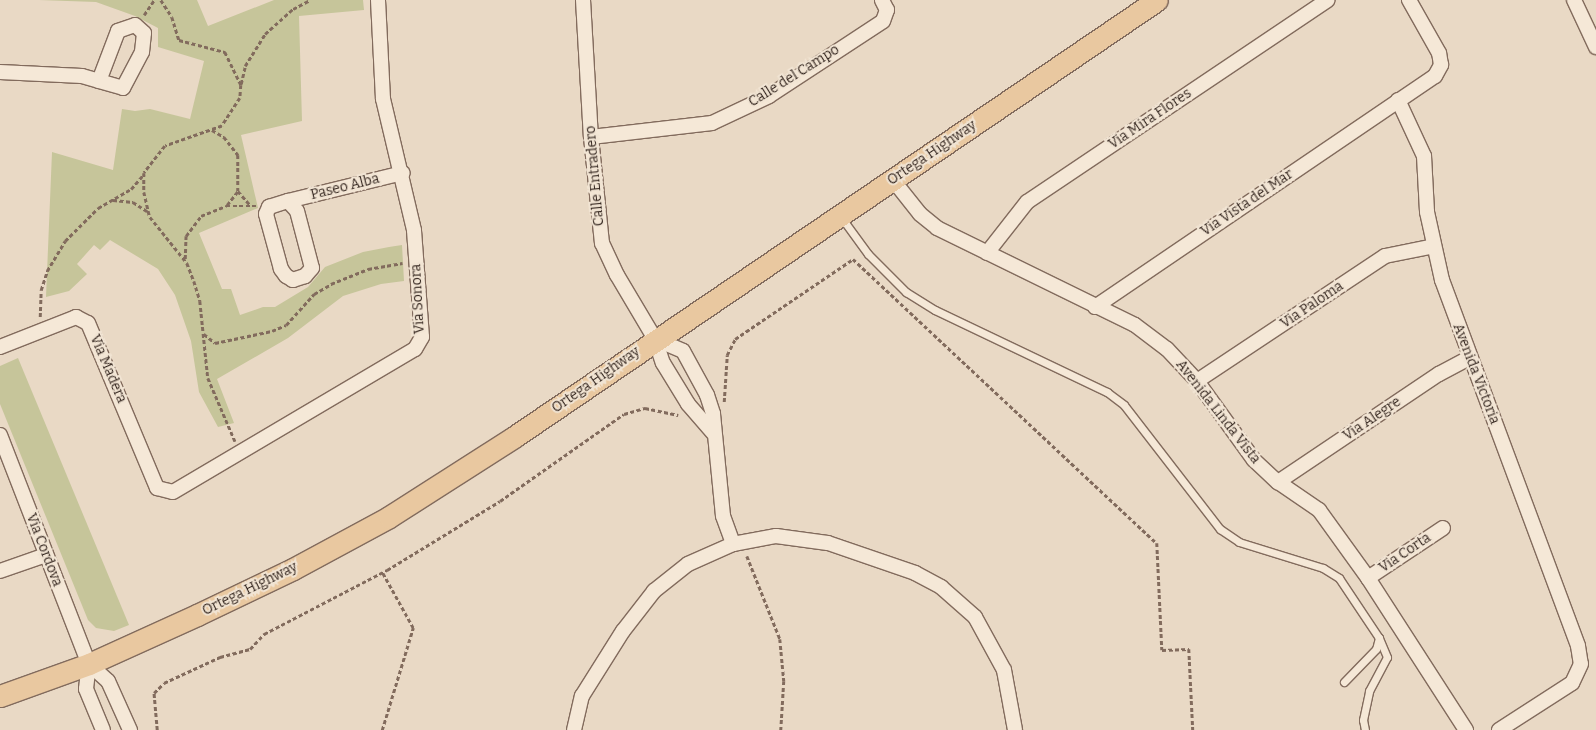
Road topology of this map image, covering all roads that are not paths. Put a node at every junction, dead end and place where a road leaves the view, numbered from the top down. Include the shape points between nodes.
1 (378, 0) edge
2 (584, 0) edge
3 (882, 0) edge
4 (1157, 0) edge
5 (1328, 0) edge
6 (1409, 0) edge
7 (1574, 0) edge
8 (1596, 47) edge
9 (0, 72) edge
10 (99, 81) junction
11 (1398, 100) junction
12 (591, 137) junction
13 (403, 173) junction
14 (893, 180) junction
15 (288, 201) junction
16 (839, 215) junction
17 (1434, 246) junction
18 (987, 253) junction
19 (1095, 307) junction
20 (655, 339) junction
21 (0, 347) edge
22 (1469, 358) junction
23 (1197, 381) junction
24 (707, 395) junction
25 (688, 404) junction
26 (713, 433) junction
27 (0, 435) edge
28 (1278, 482) junction
29 (174, 492) joint
30 (1442, 528) dead end
31 (737, 543) junction
32 (46, 556) junction
33 (0, 571) edge
34 (1368, 578) junction
35 (1379, 638) junction
36 (89, 664) junction
37 (1344, 682) dead end
38 (0, 696) edge
39 (103, 730) edge
40 (130, 730) edge
41 (574, 730) edge
42 (1015, 730) edge
43 (1365, 730) edge
44 (1466, 730) edge
45 (1498, 730) edge

1 - 13 street, Via Sonora via 383,98
2 - 12 street, Calle Entradero
3 - 12 street, Calle del Campo via 887,10 883,21 769,96 712,123
4 - 14 main road, Ortega Highway
5 - 18 street, Via Mira Flores via 1027,202
6 - 11 street via 1439,53 1441,65 1435,76
7 - 8 street
9 - 10 street via 82,76
10 - 10 street via 118,31 136,26 144,33 142,52 123,88
11 - 17 street, Avenida Victoria via 1424,156 1427,212
11 - 19 street, Via Vista del Mar
12 - 20 street, Calle Entradero via 602,243 617,276
13 - 15 street, Paseo Alba
13 - 29 street, Via Sonora via 414,230 422,337 415,349
14 - 16 main road, Ortega Highway
14 - 18 street, Avenida Linda Vista via 920,214 937,228
15 - 15 street, Paseo Alba via 297,211 312,268 305,276 293,280 286,276 266,214
16 - 20 main road, Ortega Highway
16 - 35 lane via 868,254 906,292 935,310 1107,392 1124,405 1220,529 1239,542 1323,568 1339,578
17 - 22 street, Avenida Victoria
17 - 23 street, Via Paloma via 1385,256
18 - 19 street, Avenida Linda Vista
19 - 23 street, Avenida Linda Vista via 1153,336
20 - 24 street via 683,351
20 - 25 street, Calle Entradero via 663,363
20 - 36 main road, Ortega Highway via 514,437 389,517 293,569
21 - 29 street, Via Madera via 76,317 88,323 157,488
22 - 28 street, Via Alegre via 1439,374
22 - 45 street, Avenida Victoria via 1525,498 1578,646 1580,664 1572,683
23 - 28 street, Avenida Linda Vista via 1254,460
24 - 25 street
24 - 26 street via 713,414
25 - 26 street, Calle Entradero
26 - 31 street via 723,516
27 - 32 street, Via Cordova
28 - 34 street, Avenida Linda Vista via 1319,510
30 - 34 street, Via Corta
31 - 41 street via 688,564 654,591 623,631 582,696
31 - 42 street via 776,536 828,543 915,573 941,587 975,617 1004,670
32 - 33 street
32 - 36 street, Via Cordova
34 - 44 street, Avenida Linda Vista
35 - 37 lane via 1376,649
35 - 43 lane via 1387,657 1369,691 1363,720
36 - 38 main road, Ortega Highway
36 - 39 street via 86,689
36 - 40 street via 108,681

